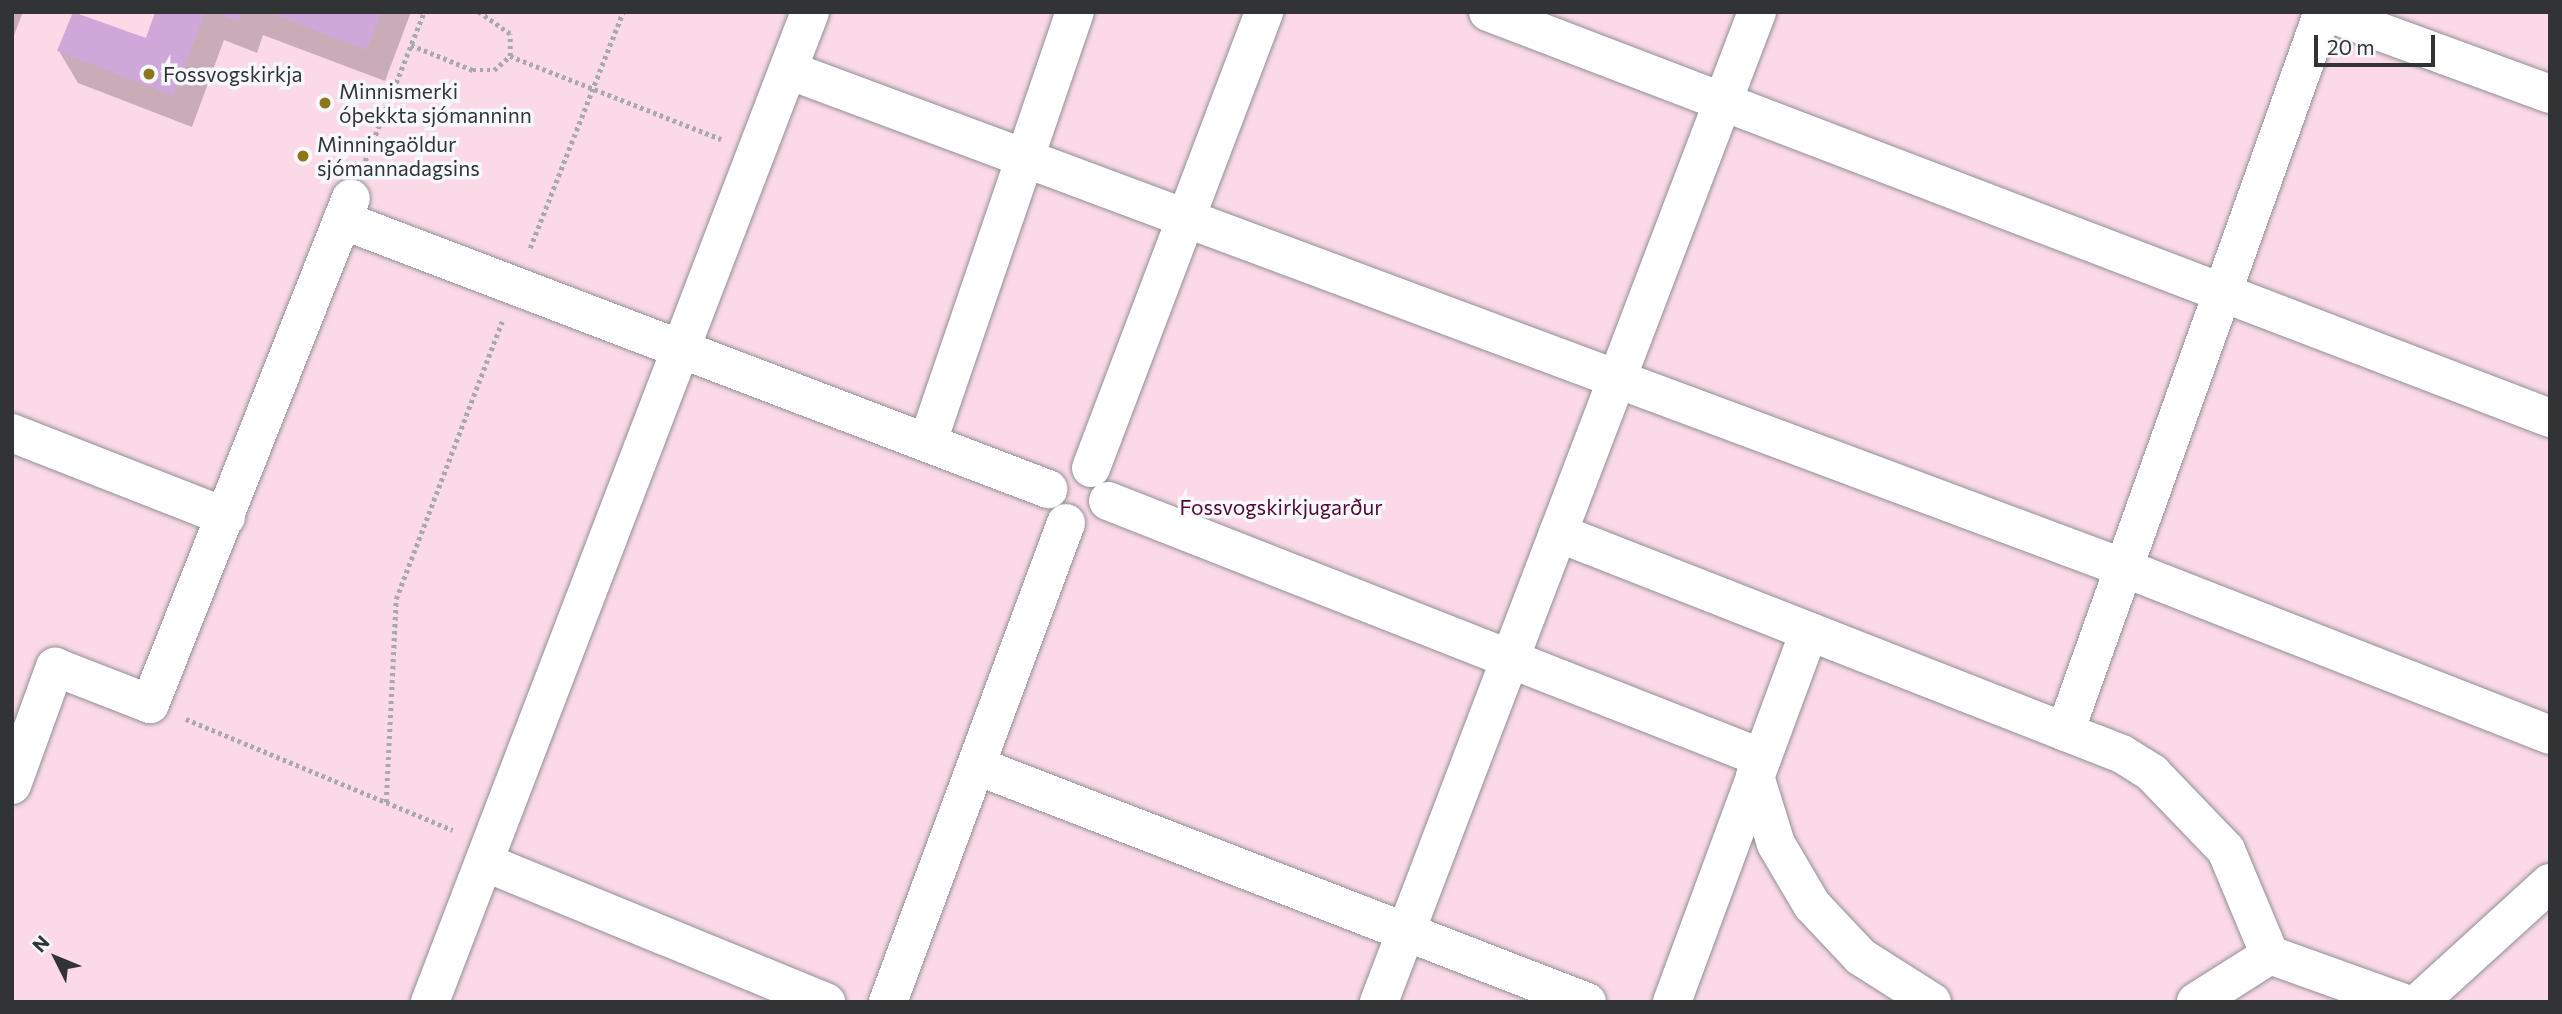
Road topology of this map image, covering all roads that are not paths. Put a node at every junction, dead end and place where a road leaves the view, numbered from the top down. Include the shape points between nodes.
1 (810, 12) edge
2 (1076, 12) edge
3 (1264, 12) edge
4 (1488, 12) edge
5 (1757, 12) edge
6 (2325, 12) edge
7 (789, 70) junction
8 (2550, 94) edge
9 (1723, 102) junction
10 (1026, 157) junction
11 (1186, 217) junction
12 (2223, 293) junction
13 (684, 349) junction
14 (1616, 382) junction
15 (2550, 418) edge
16 (12, 433) edge
17 (928, 441) junction
18 (1091, 468) junction
19 (1048, 489) junction
20 (1108, 501) junction
21 (226, 517) junction
22 (1066, 523) junction
23 (1558, 533) junction
24 (2124, 568) junction
25 (1809, 631) junction
26 (1510, 659) junction
27 (2065, 732) junction
28 (2550, 735) edge
29 (977, 766) junction
30 (1759, 767) junction
31 (12, 785) edge
32 (488, 854) junction
33 (2550, 883) edge
34 (1406, 932) junction
35 (2270, 956) junction
36 (430, 1002) edge
37 (826, 1002) edge
38 (888, 1002) edge
39 (1379, 1002) edge
40 (1587, 1002) edge
41 (1672, 1002) edge
42 (1931, 1002) edge
43 (2196, 1002) edge
44 (2400, 1002) edge
45 (2419, 1002) edge

1 - 7 lane
2 - 10 lane
3 - 11 lane
4 - 9 lane
5 - 9 lane
6 - 8 lane
6 - 12 lane
7 - 10 lane
7 - 13 lane
9 - 12 lane
9 - 14 lane
10 - 11 lane
10 - 17 lane
11 - 14 lane
11 - 18 lane
12 - 15 lane
12 - 24 lane
13 - 17 lane
13 - 21 lane via 516,286 346,209
13 - 32 lane
14 - 23 lane
14 - 24 lane
16 - 21 lane
17 - 19 lane
18 - 19 lane via 1064,468
18 - 20 lane via 1102,476
19 - 22 lane via 1055,515
20 - 22 lane via 1092,523
20 - 26 lane
21 - 31 lane via 150,704 55,667
22 - 29 lane
23 - 25 lane
23 - 26 lane
24 - 27 lane
24 - 28 lane
25 - 27 lane
25 - 30 lane
26 - 30 lane
26 - 34 lane
27 - 35 lane via 2152,773 2205,822 2245,883
29 - 34 lane
29 - 38 lane
30 - 41 lane
30 - 42 lane via 1776,844 1812,905 1861,957
32 - 36 lane
32 - 37 lane
33 - 45 lane
34 - 39 lane
34 - 40 lane
35 - 43 lane
35 - 44 lane

